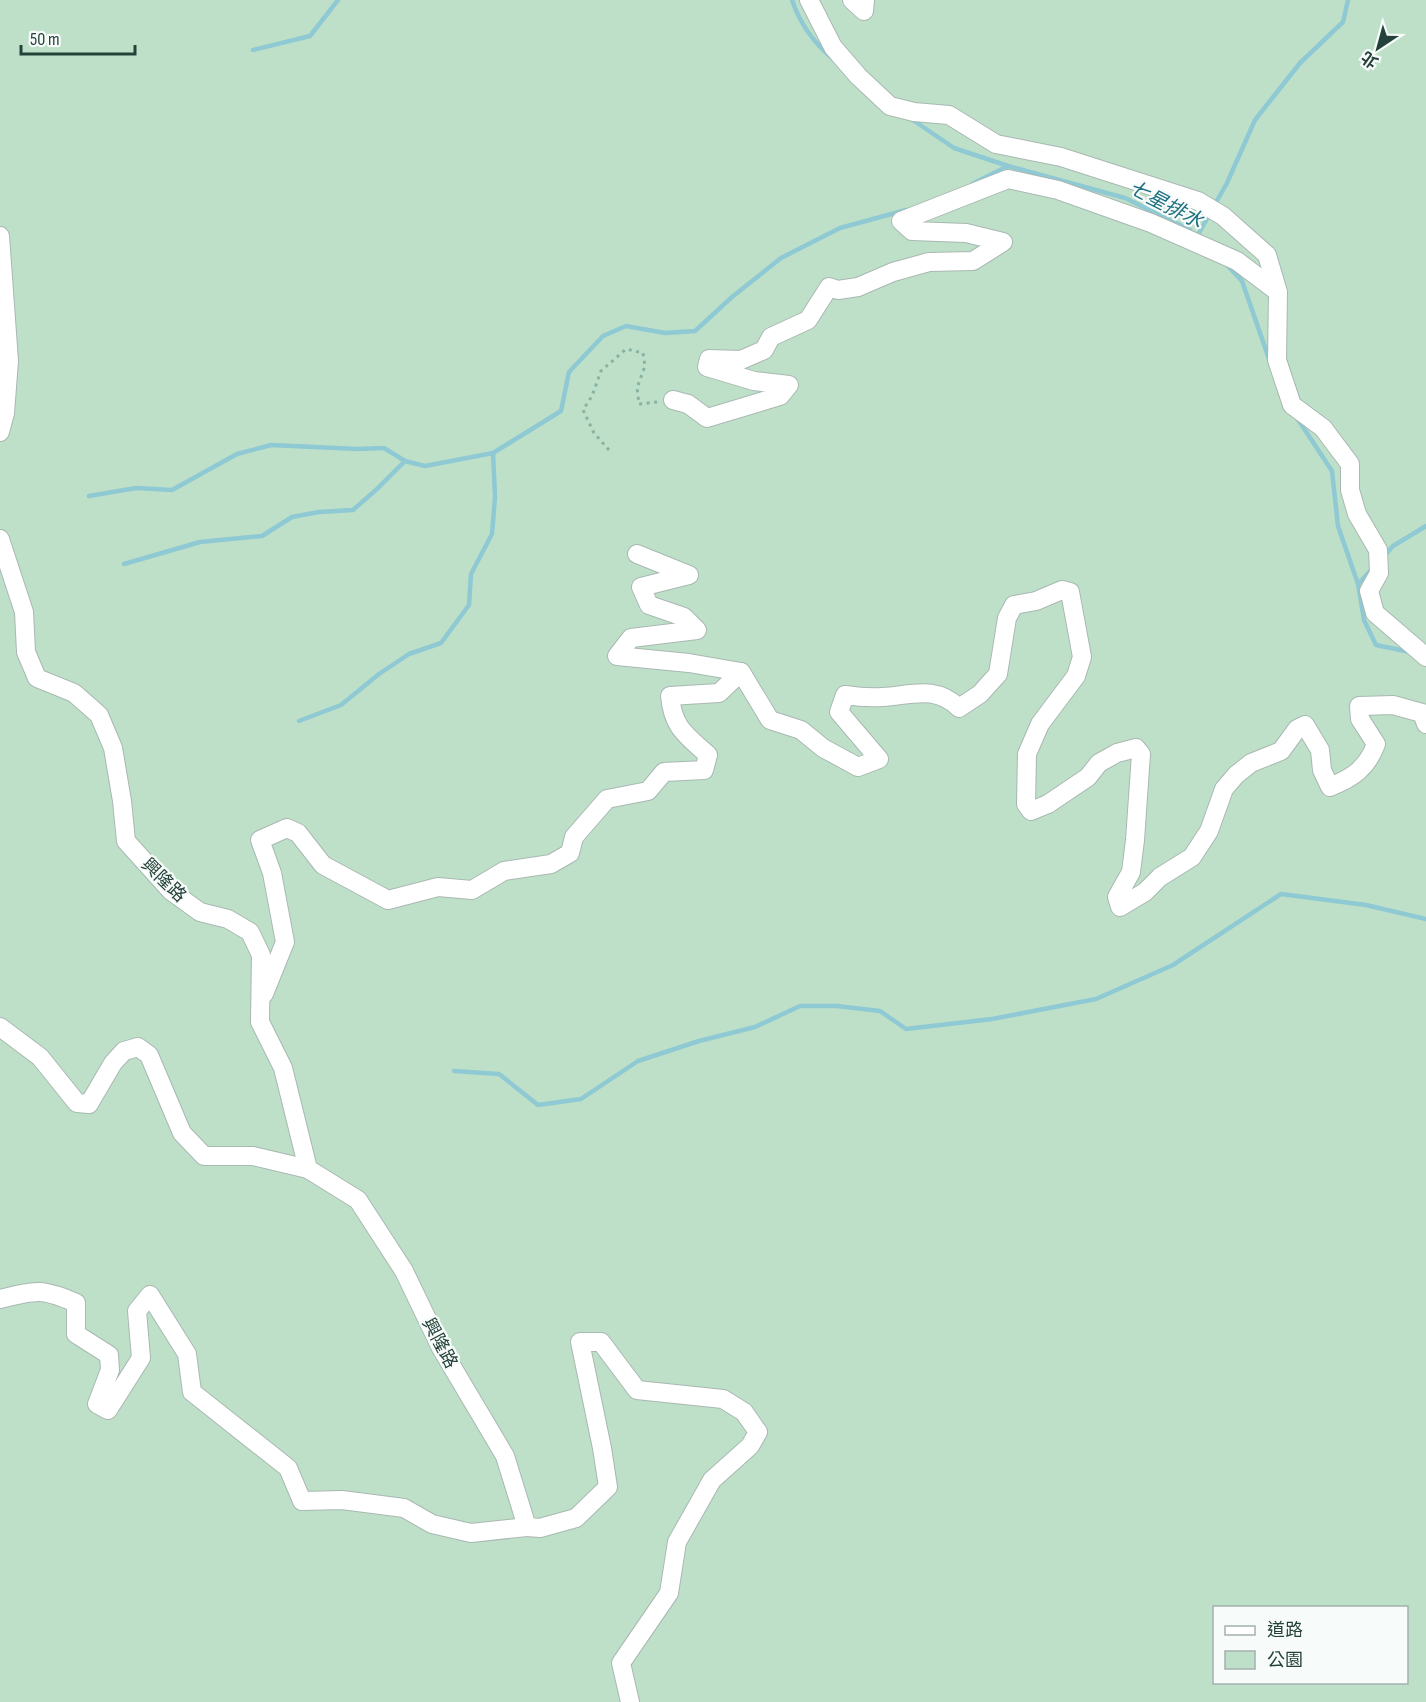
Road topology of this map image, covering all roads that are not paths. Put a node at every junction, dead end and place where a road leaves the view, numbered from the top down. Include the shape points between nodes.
1 (809, 0) edge
2 (852, 0) edge
3 (865, 0) edge
4 (0, 236) edge
5 (1278, 292) junction
6 (674, 400) road end
7 (3, 416) edge
8 (0, 432) edge
9 (0, 538) edge
10 (637, 554) dead end
11 (1426, 657) edge
12 (741, 672) junction
13 (1426, 724) edge
14 (260, 1004) junction
15 (0, 1027) edge
16 (308, 1169) junction
17 (0, 1299) edge
18 (527, 1527) junction
19 (630, 1702) edge

1 - 5 street via 833,47 890,106 949,115 996,144 1061,157 1198,201 1223,216 1267,255
2 - 3 street via 864,11
4 - 7 street via 9,361
5 - 6 street via 1238,261 1151,223 1058,190 1008,179 901,221 912,231 966,233 1003,242 983,255 973,261 929,262 858,287 829,287 808,320 771,337 764,350 741,360 709,359 707,367 754,381 789,385 780,396 706,418 688,404
5 - 11 street via 1277,360 1292,405 1323,428 1350,464 1350,490 1357,514 1378,550 1379,573 1370,591 1375,613
7 - 8 street
9 - 14 street, 興隆路 via 24,612 26,652 37,678 74,693 99,715 113,748 126,841 171,891 200,912 228,918 250,932 261,955
10 - 12 street via 689,575 641,587 649,605 684,617 697,630 631,639 617,656
12 - 13 street via 770,720 801,730 823,748 858,767 879,759 839,712 845,695 866,698 930,692 950,699 959,708 980,694 998,674 1007,618 1014,605 1062,590 1071,592 1082,657 1076,676 1040,724 1027,754 1026,804 1031,812 1048,804 1088,777 1099,763 1136,748 1141,754 1135,840 1131,872 1117,897 1120,908 1192,857 1209,831 1224,789 1251,763 1281,751 1305,724 1320,750 1322,770 1330,787 1351,778 1371,759 1376,744 1360,719 1359,706 1393,705 1422,713
12 - 14 street via 718,693 670,696 672,714 681,731 708,755 704,770 664,772 648,791 607,799 574,837 570,853 551,864 504,872 472,890 438,887 388,900 323,865 298,833 287,828 260,840 272,873 285,942
14 - 16 street, 興隆路 via 260,1022 284,1068
15 - 16 street via 40,1057 76,1103 89,1104 113,1063 124,1051 138,1047 149,1055 182,1133 204,1156 253,1156
16 - 18 street, 興隆路 via 358,1200 404,1271 441,1348 505,1456
17 - 18 street via 50,1292 76,1304 76,1334 109,1355 110,1370 97,1404 108,1410 141,1358 137,1311 150,1296 187,1354 192,1392 288,1468 302,1501 342,1500 404,1508 432,1524 471,1533
18 - 19 street via 540,1528 576,1518 608,1487 580,1342 601,1342 637,1390 723,1399 744,1412 758,1432 750,1446 712,1480 677,1542 669,1593 621,1663

